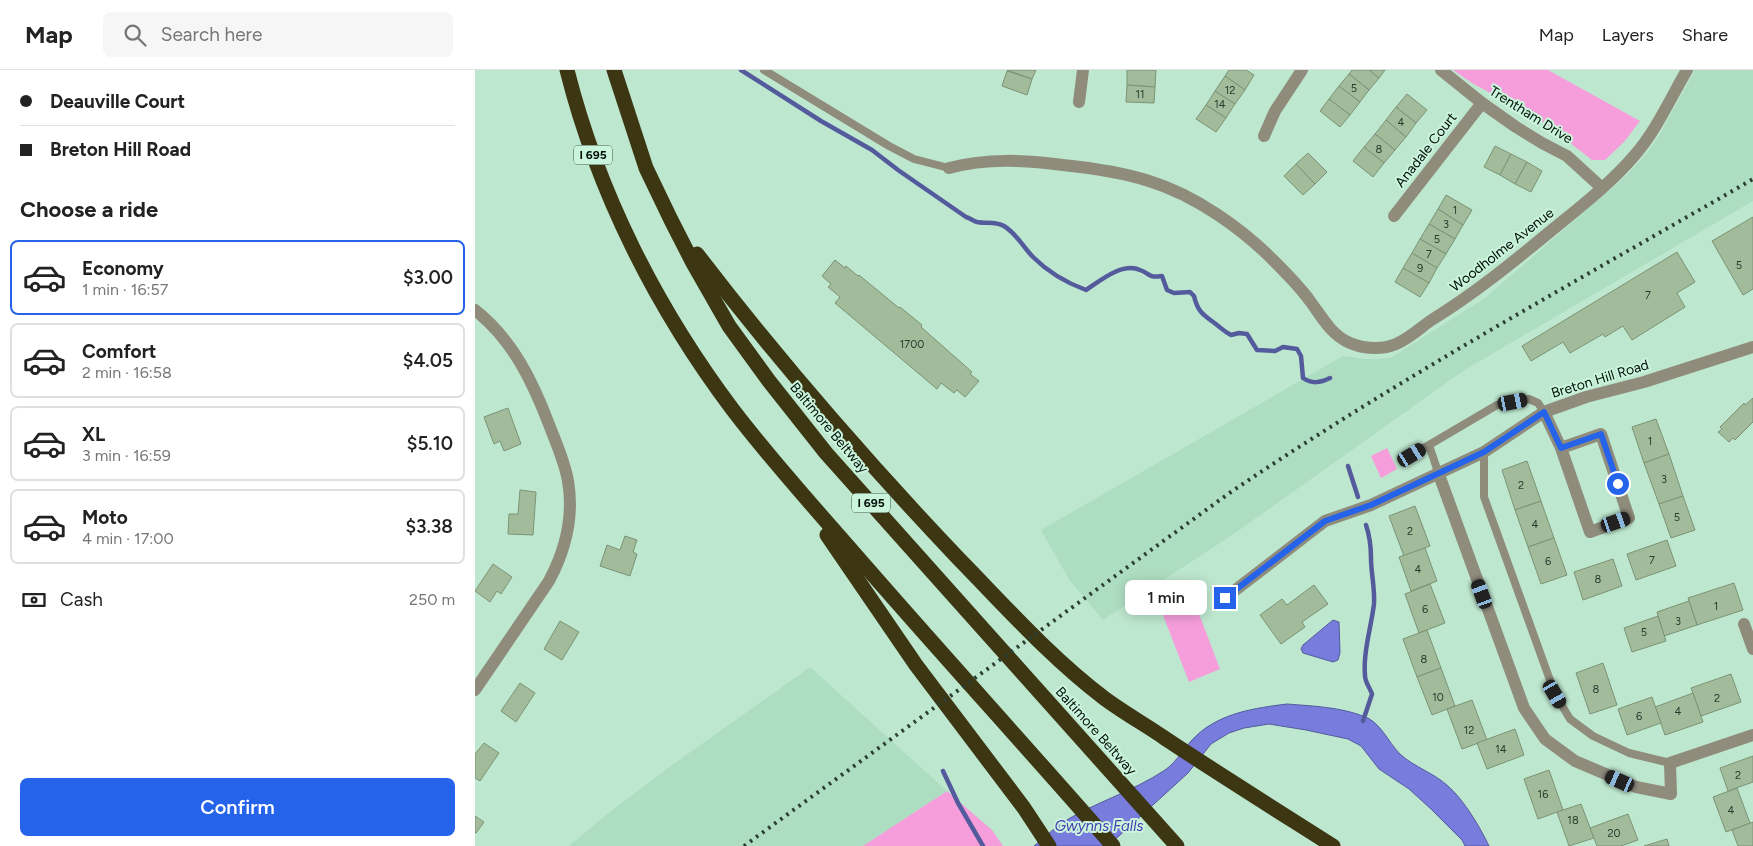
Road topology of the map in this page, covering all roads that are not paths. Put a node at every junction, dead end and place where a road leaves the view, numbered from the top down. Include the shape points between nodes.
1 (567, 70) edge
2 (614, 70) edge
3 (764, 70) edge
4 (1083, 70) edge
5 (1302, 70) edge
6 (1441, 70) edge
7 (1687, 70) edge
8 (1079, 102) dead end
9 (1482, 104) junction
10 (1264, 136) dead end
11 (949, 168) joint
12 (1602, 188) junction
13 (1394, 216) dead end
14 (671, 220) junction
15 (475, 310) edge
16 (1753, 347) edge
17 (1544, 412) junction
18 (1429, 445) junction
19 (1561, 448) junction
20 (1484, 452) junction
21 (1412, 455) dead end
22 (1438, 472) junction
23 (790, 480) junction
24 (1225, 598) dead end
25 (1744, 624) dead end
26 (1753, 649) edge
27 (475, 690) edge
28 (1753, 735) edge
29 (1670, 763) junction
30 (1049, 846) edge
31 (1113, 846) edge
32 (1177, 846) edge
33 (1333, 846) edge

1 - 23 highway, I 695 via 603,183 650,283 733,410
2 - 14 highway, Baltimore Beltway / I 695 via 646,168
3 - 11 lane via 889,146 914,159
4 - 8 street
5 - 10 street via 1275,111
6 - 9 street, Trentham Drive
7 - 12 street, Woodholme Avenue via 1650,135
9 - 12 street, Trentham Drive via 1567,156
9 - 13 street, Anadale Court
11 - 12 street, Woodholme Avenue via 1008,160 1034,161 1120,173 1151,181 1211,211 1269,255 1335,334 1350,343 1379,348 1395,344 1467,298
14 - 32 highway, Baltimore Beltway / I 695 via 729,326 826,453
14 - 33 highway via 787,367 919,516 1067,667 1145,725
15 - 27 street via 491,323 514,351 537,393 569,482 570,505 568,528 558,564
16 - 17 street, Breton Hill Road
17 - 18 lane via 1529,399 1497,406
17 - 19 street
17 - 20 street, Breton Hill Road
18 - 21 lane
18 - 22 lane
19 - 19 street via 1590,532 1629,518 1601,434
20 - 22 street, Breton Hill Road
20 - 29 lane via 1484,497 1555,694 1570,719 1593,736 1629,753
22 - 24 street, Breton Hill Road via 1371,505 1325,521
22 - 29 street via 1524,708 1545,739 1575,761 1636,787 1671,794
23 - 30 highway via 916,665
23 - 31 highway, I 695
25 - 26 street
28 - 29 street

